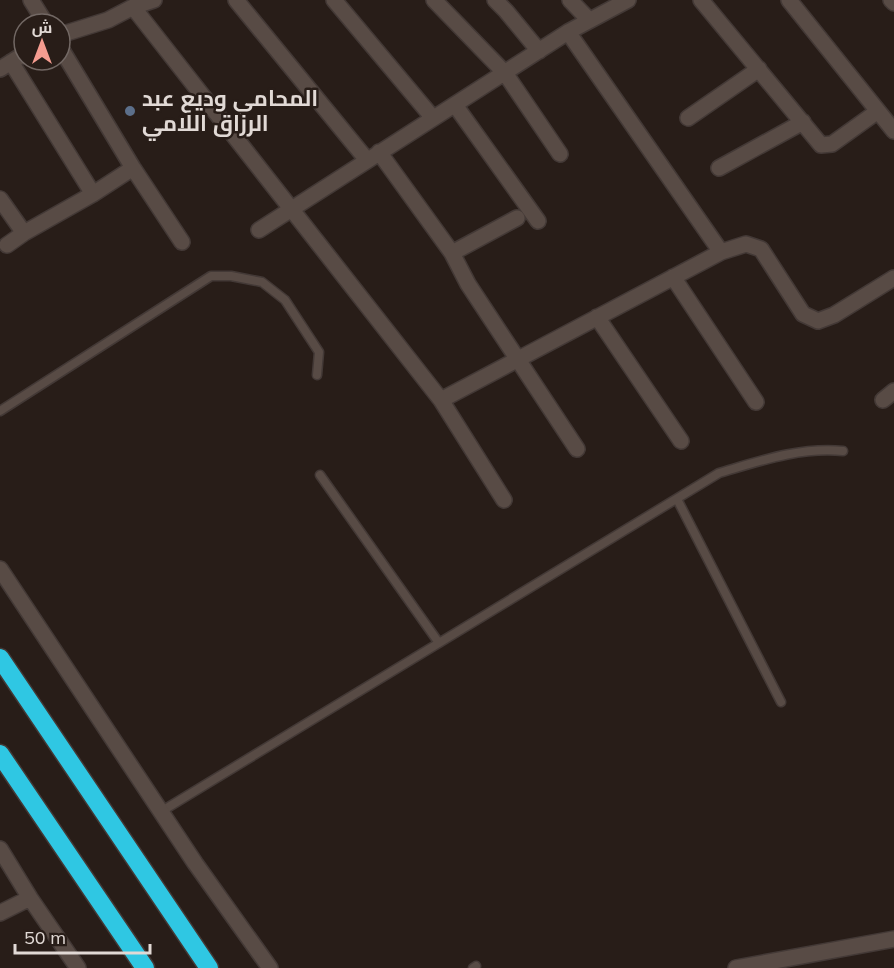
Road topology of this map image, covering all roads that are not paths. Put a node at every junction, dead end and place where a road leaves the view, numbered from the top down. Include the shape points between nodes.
1 (154, 0) edge
2 (236, 0) edge
3 (334, 0) edge
4 (434, 0) edge
5 (495, 0) edge
6 (570, 0) edge
7 (628, 0) edge
8 (701, 0) edge
9 (789, 0) edge
10 (133, 7) junction
11 (589, 20) junction
12 (72, 31) edge
13 (568, 32) junction
14 (539, 51) junction
15 (72, 67) edge
16 (759, 69) junction
17 (18, 72) edge
18 (505, 73) junction
19 (455, 105) junction
20 (878, 111) junction
21 (433, 118) junction
22 (688, 118) dead end
23 (803, 122) junction
24 (894, 131) edge
25 (560, 154) dead end
26 (373, 156) junction
27 (133, 168) junction
28 (719, 168) dead end
29 (93, 194) junction
30 (0, 199) edge
31 (291, 209) junction
32 (517, 218) dead end
33 (538, 220) dead end
34 (259, 230) dead end
35 (24, 233) junction
36 (182, 242) dead end
37 (7, 245) dead end
38 (721, 252) junction
39 (452, 253) junction
40 (673, 277) junction
41 (894, 278) edge
42 (597, 318) junction
43 (518, 359) junction
44 (317, 375) dead end
45 (441, 400) junction
46 (756, 402) dead end
47 (0, 411) edge
48 (681, 441) dead end
49 (577, 449) dead end
50 (843, 451) dead end
51 (320, 475) dead end
52 (677, 499) junction
53 (504, 500) dead end
54 (0, 569) edge
55 (439, 643) junction
56 (0, 658) edge
57 (781, 702) dead end
58 (0, 754) edge
59 (162, 810) junction
60 (0, 849) edge
61 (30, 898) junction
62 (0, 913) edge
63 (894, 939) edge
64 (78, 968) edge
65 (145, 968) edge
66 (209, 968) edge
67 (270, 968) edge
68 (736, 968) edge

1 - 10 street
2 - 26 street
3 - 21 street
4 - 18 street
5 - 14 street
6 - 11 street
7 - 11 street
8 - 16 street
9 - 20 street
10 - 12 street
10 - 31 street
11 - 13 street
13 - 14 street
13 - 38 street
14 - 18 street
15 - 27 street
16 - 22 street
16 - 23 street
17 - 29 street
18 - 19 street
18 - 25 street
19 - 21 street
19 - 33 street
20 - 23 street via 832,144 820,145
20 - 24 street
21 - 26 street
23 - 28 street
26 - 31 street
26 - 39 street
27 - 29 street
27 - 36 street
29 - 35 street
30 - 35 street
31 - 34 street
31 - 45 street
32 - 39 street
35 - 37 street
38 - 40 street
38 - 41 street via 747,244 761,249 803,314 818,321
39 - 43 street
40 - 42 street
40 - 46 street
42 - 43 street
42 - 48 street
43 - 45 street
43 - 49 street
44 - 47 lane via 319,352 285,300 262,282 211,276
45 - 53 street
50 - 52 lane via 822,449 783,454 719,473
51 - 55 lane
52 - 55 lane
52 - 57 lane
54 - 59 street
55 - 59 lane
56 - 66 highway
58 - 65 highway
59 - 67 street
60 - 61 street
61 - 62 street
61 - 64 street
63 - 68 street

